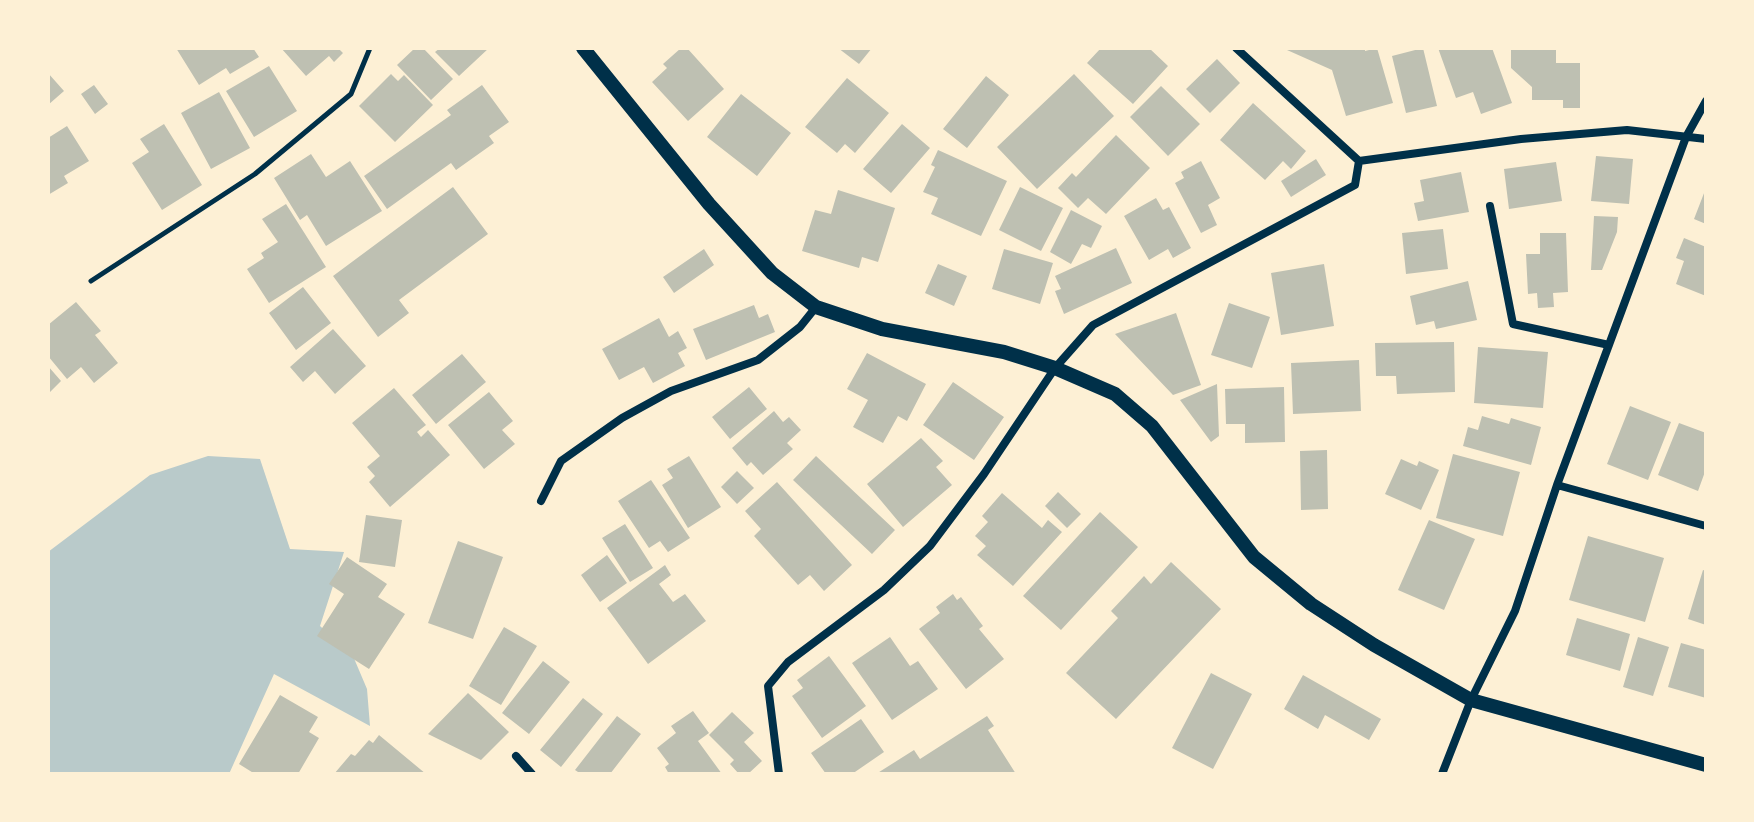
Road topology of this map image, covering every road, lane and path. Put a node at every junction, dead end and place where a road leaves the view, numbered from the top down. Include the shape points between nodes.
1 (370, 48) edge
2 (583, 48) edge
3 (1236, 48) edge
4 (1706, 101) edge
5 (1686, 137) junction
6 (1706, 139) edge
7 (1359, 161) junction
8 (1490, 206) dead end
9 (91, 281) dead end
10 (816, 307) junction
11 (1609, 345) junction
12 (1055, 368) junction
13 (1557, 485) junction
14 (541, 501) dead end
15 (1706, 526) edge
16 (1471, 700) junction
17 (516, 756) dead end
18 (1706, 765) edge
19 (532, 774) edge
20 (779, 774) edge
21 (1442, 774) edge

1 - 9 path via 351,94 255,174
2 - 10 street via 709,204 772,273
3 - 7 street
4 - 5 street
5 - 6 street
5 - 7 street via 1627,130
5 - 11 street
7 - 12 street via 1355,185 1093,325
8 - 11 street via 1513,324
10 - 12 street via 882,329 1004,352
10 - 14 street via 758,360 671,391 610,426 561,461
11 - 13 street
12 - 16 street via 1115,394 1152,426 1254,557 1311,604
12 - 20 street via 930,546 884,590 788,662 768,686
13 - 15 street
13 - 16 street via 1515,611
16 - 18 street
16 - 21 street
17 - 19 street

